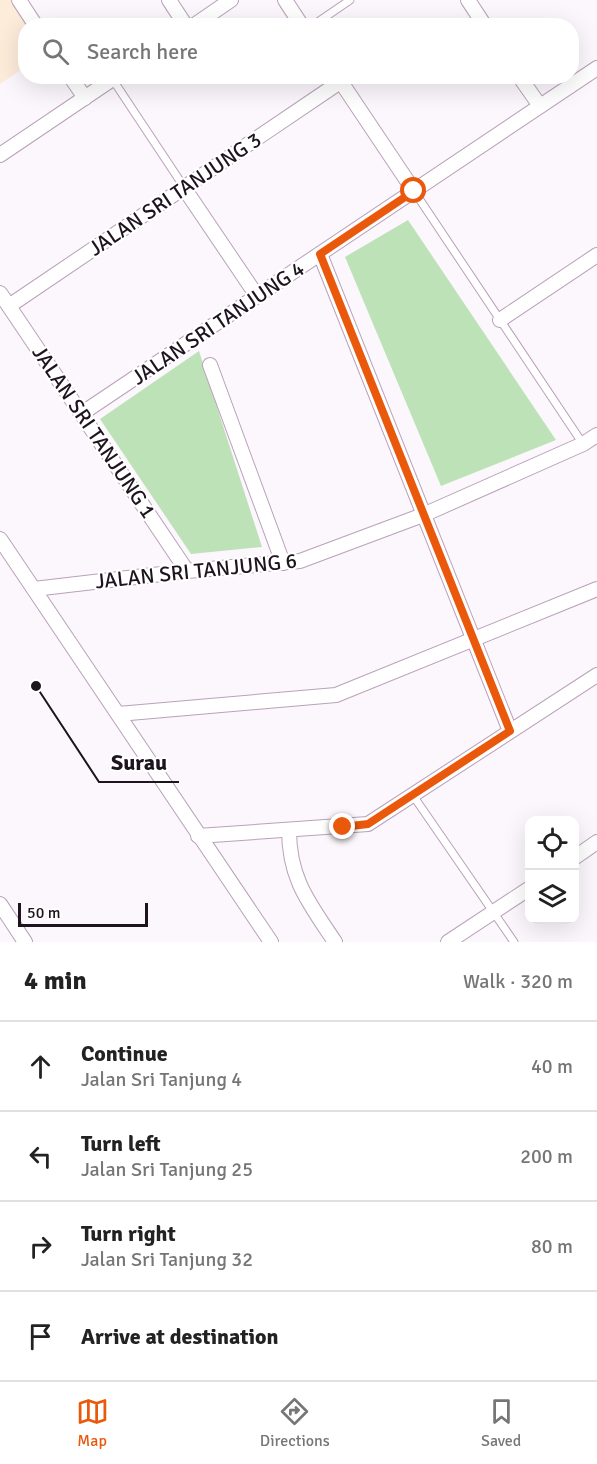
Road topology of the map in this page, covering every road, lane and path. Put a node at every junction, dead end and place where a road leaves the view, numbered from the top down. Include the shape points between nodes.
1 (19, 0) edge
2 (169, 0) edge
3 (231, 0) edge
4 (285, 0) edge
5 (350, 0) edge
6 (468, 0) edge
7 (31, 18) edge
8 (181, 18) edge
9 (205, 18) edge
10 (297, 18) edge
11 (324, 18) edge
12 (480, 18) edge
13 (597, 68) edge
14 (579, 80) edge
15 (75, 84) edge
16 (106, 84) edge
17 (119, 84) edge
18 (331, 84) edge
19 (341, 84) edge
20 (525, 84) edge
21 (573, 84) edge
22 (85, 98) junction
23 (540, 106) junction
24 (0, 155) edge
25 (184, 188) junction
26 (414, 191) junction
27 (320, 254) junction
28 (597, 255) edge
29 (0, 293) edge
30 (257, 296) junction
31 (4, 309) edge
32 (500, 320) junction
33 (210, 365) dead end
34 (81, 414) junction
35 (597, 435) edge
36 (583, 444) junction
37 (423, 515) junction
38 (0, 539) edge
39 (283, 563) junction
40 (187, 571) junction
41 (34, 589) junction
42 (597, 589) edge
43 (473, 638) junction
44 (597, 675) edge
45 (118, 714) junction
46 (510, 731) junction
47 (412, 794) junction
48 (289, 830) junction
49 (198, 836) junction
50 (597, 842) edge
51 (579, 855) edge
52 (525, 891) edge
53 (0, 904) edge
54 (493, 913) junction
55 (25, 942) edge
56 (271, 942) edge
57 (334, 942) edge
58 (448, 942) edge
59 (514, 942) edge

1 - 7 street
2 - 8 street
3 - 9 street
4 - 10 street
5 - 11 lane
6 - 12 street
13 - 14 street, JALAN SRI TANJUNG 4
15 - 22 street
16 - 22 street
17 - 25 lane
18 - 25 street, JALAN SRI TANJUNG 3
19 - 26 street
20 - 23 street
21 - 23 street, JALAN SRI TANJUNG 4
22 - 24 street
23 - 26 street, JALAN SRI TANJUNG 4
25 - 30 street
25 - 31 street, JALAN SRI TANJUNG 3
26 - 27 street, JALAN SRI TANJUNG 4
26 - 32 lane
27 - 30 street, JALAN SRI TANJUNG 4
27 - 37 street
28 - 32 street
29 - 31 street, JALAN SRI TANJUNG 1
30 - 34 street, JALAN SRI TANJUNG 4
31 - 34 street, JALAN SRI TANJUNG 1
32 - 36 lane
33 - 39 street
34 - 40 street, JALAN SRI TANJUNG 1
35 - 36 street, JALAN SRI TANJUNG 6
36 - 37 street, JALAN SRI TANJUNG 6
37 - 39 street, JALAN SRI TANJUNG 6 via 300,561
37 - 43 street
38 - 41 street
39 - 40 street, JALAN SRI TANJUNG 6
40 - 41 street, JALAN SRI TANJUNG 6
41 - 45 street
42 - 43 street
43 - 45 street via 336,695
43 - 46 street
44 - 46 street
45 - 49 street
46 - 47 street
47 - 48 street via 368,824
47 - 54 lane
48 - 49 street
48 - 57 street via 289,852 296,877
49 - 56 street
50 - 51 street
52 - 54 street
53 - 55 street
54 - 58 street
54 - 59 lane

